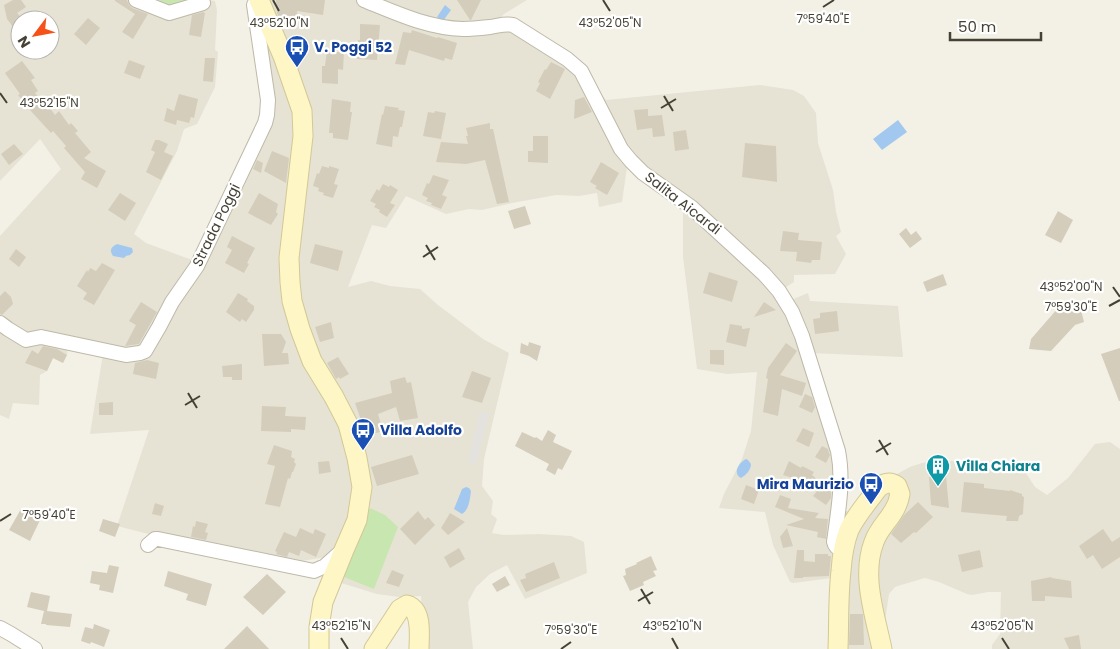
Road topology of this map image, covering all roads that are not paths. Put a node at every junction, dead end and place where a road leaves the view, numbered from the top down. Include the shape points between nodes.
1 (136, 0) edge
2 (258, 0) edge
3 (364, 0) edge
4 (203, 3) dead end
5 (0, 323) edge
6 (148, 544) dead end
7 (344, 550) junction
8 (843, 551) junction
9 (0, 628) edge
10 (35, 649) edge
11 (319, 649) edge
12 (374, 649) edge
13 (419, 649) edge
14 (838, 649) edge
15 (882, 649) edge

1 - 4 street via 169,13
2 - 5 street, Strada Poggi via 254,5 267,90 265,123 203,256 166,311 145,350 126,355 41,337 26,340
2 - 7 main road via 283,56 302,111 303,136 289,258 292,301 312,361 348,424 360,472 362,487 357,520
3 - 8 street, Salita Aicardi via 435,26 472,29 513,25 566,59 581,71 621,149 631,161 691,207 779,291 802,336 838,451 840,494 834,542
6 - 7 street via 158,539 314,571
7 - 11 main road via 323,602
8 - 14 main road
8 - 15 main road via 849,530 878,488 891,483 897,486 899,500 874,543 869,568 872,605
9 - 10 street
12 - 13 main road via 400,609 408,606 415,610 418,619

